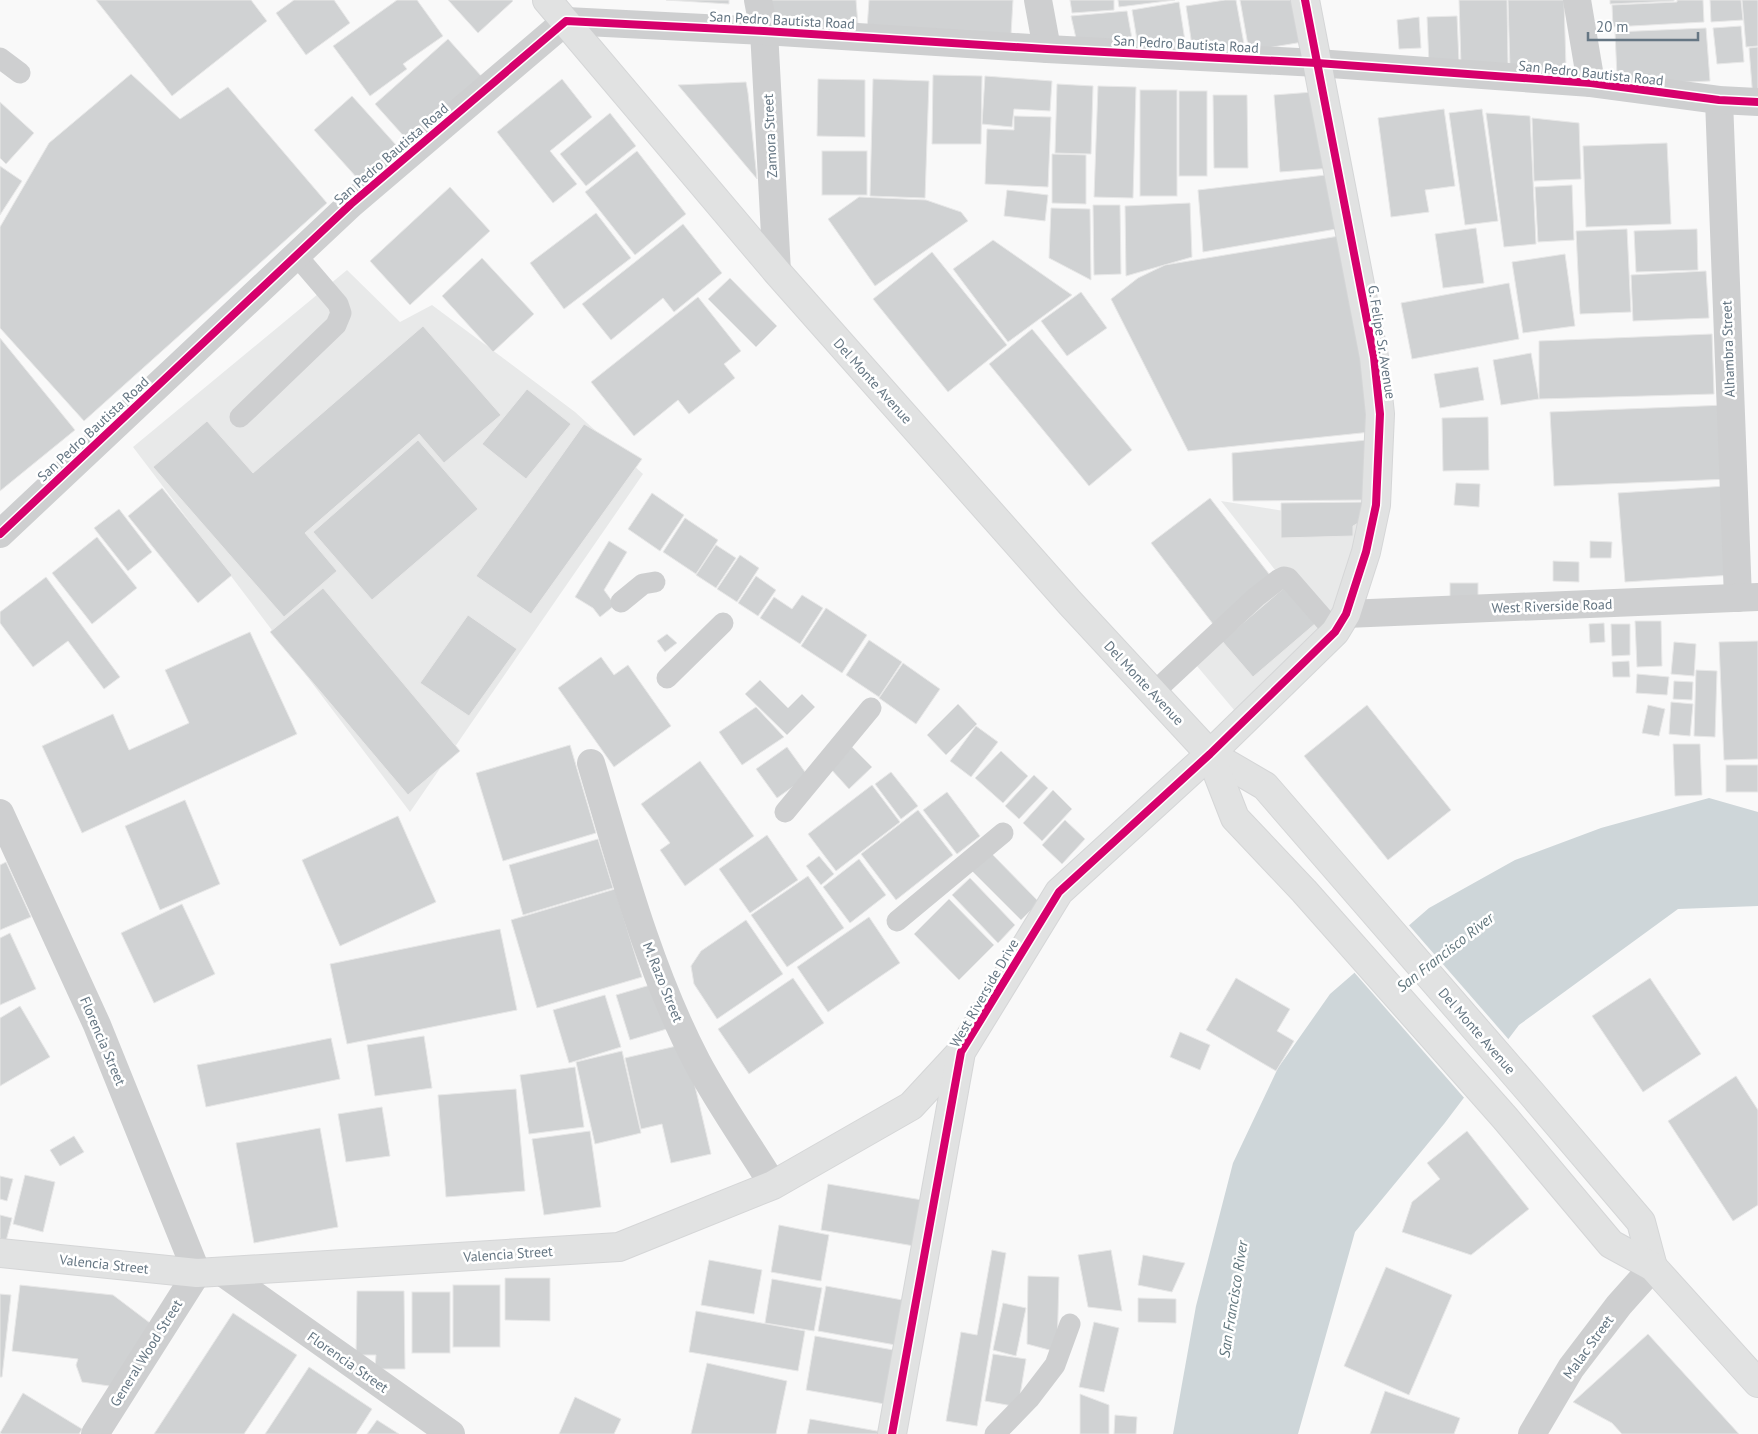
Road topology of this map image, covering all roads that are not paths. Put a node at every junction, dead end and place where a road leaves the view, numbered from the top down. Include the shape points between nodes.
1 (547, 0) edge
2 (758, 0) edge
3 (1038, 0) edge
4 (1305, 0) edge
5 (1577, 0) edge
6 (566, 21) junction
7 (764, 30) junction
8 (1047, 49) junction
9 (0, 58) edge
10 (1317, 63) junction
11 (20, 72) dead end
12 (1591, 83) junction
13 (1719, 100) junction
14 (1758, 102) edge
15 (296, 255) junction
16 (777, 272) junction
17 (240, 417) dead end
18 (0, 534) edge
19 (655, 582) dead end
20 (1748, 598) edge
21 (621, 602) dead end
22 (723, 623) dead end
23 (1340, 623) junction
24 (667, 678) dead end
25 (1153, 693) junction
26 (872, 708) dead end
27 (1210, 754) junction
28 (591, 762) dead end
29 (0, 812) edge
30 (785, 812) dead end
31 (1003, 833) dead end
32 (897, 921) dead end
33 (961, 1052) junction
34 (774, 1185) junction
35 (0, 1253) edge
36 (1653, 1267) junction
37 (209, 1272) junction
38 (1070, 1324) dead end
39 (1758, 1383) edge
40 (95, 1434) edge
41 (451, 1434) edge
42 (892, 1434) edge
43 (995, 1434) edge
44 (1532, 1434) edge

1 - 6 street, Del Monte Avenue
2 - 7 street, Zamora Street
3 - 8 street
4 - 10 street, G. Felipe Sr. Avenue
5 - 12 street
6 - 7 street, San Pedro Bautista Road
6 - 15 street, San Pedro Bautista Road via 351,204
6 - 16 street, Del Monte Avenue
7 - 8 street, San Pedro Bautista Road
7 - 16 street, Zamora Street
8 - 10 street, San Pedro Bautista Road
9 - 11 lane
10 - 12 street, San Pedro Bautista Road
10 - 23 street, G. Felipe Sr. Avenue via 1374,357 1380,414 1376,505 1366,552
12 - 13 street, San Pedro Bautista Road
13 - 14 street, San Pedro Bautista Road
13 - 20 street, Alhambra Street
15 - 17 lane via 338,304 341,313 336,325
15 - 18 street, San Pedro Bautista Road
16 - 25 street, Del Monte Avenue
19 - 21 lane via 643,584
20 - 23 street, West Riverside Road
22 - 24 lane
23 - 25 lane via 1284,577 1250,603
23 - 27 street, G. Felipe Sr. Avenue
25 - 27 street, Del Monte Avenue
26 - 30 lane
27 - 33 street, West Riverside Drive via 1059,892
27 - 36 street, Del Monte Avenue via 1235,818 1505,1118 1611,1244
27 - 36 street, Del Monte Avenue via 1265,786 1532,1094 1641,1222
28 - 34 street, M. Razo Street via 651,958 667,998 697,1062
29 - 37 street, Florencia Street
31 - 32 lane
33 - 34 street, Valencia Street via 911,1106
33 - 42 street, West Riverside Drive
34 - 37 street, Valencia Street via 618,1247
35 - 37 street, Valencia Street
36 - 39 street, Del Monte Avenue
36 - 44 street, Malac Street via 1571,1368
37 - 40 street, General Wood Street
37 - 41 street, Florencia Street
38 - 43 lane via 1055,1364 1029,1399

